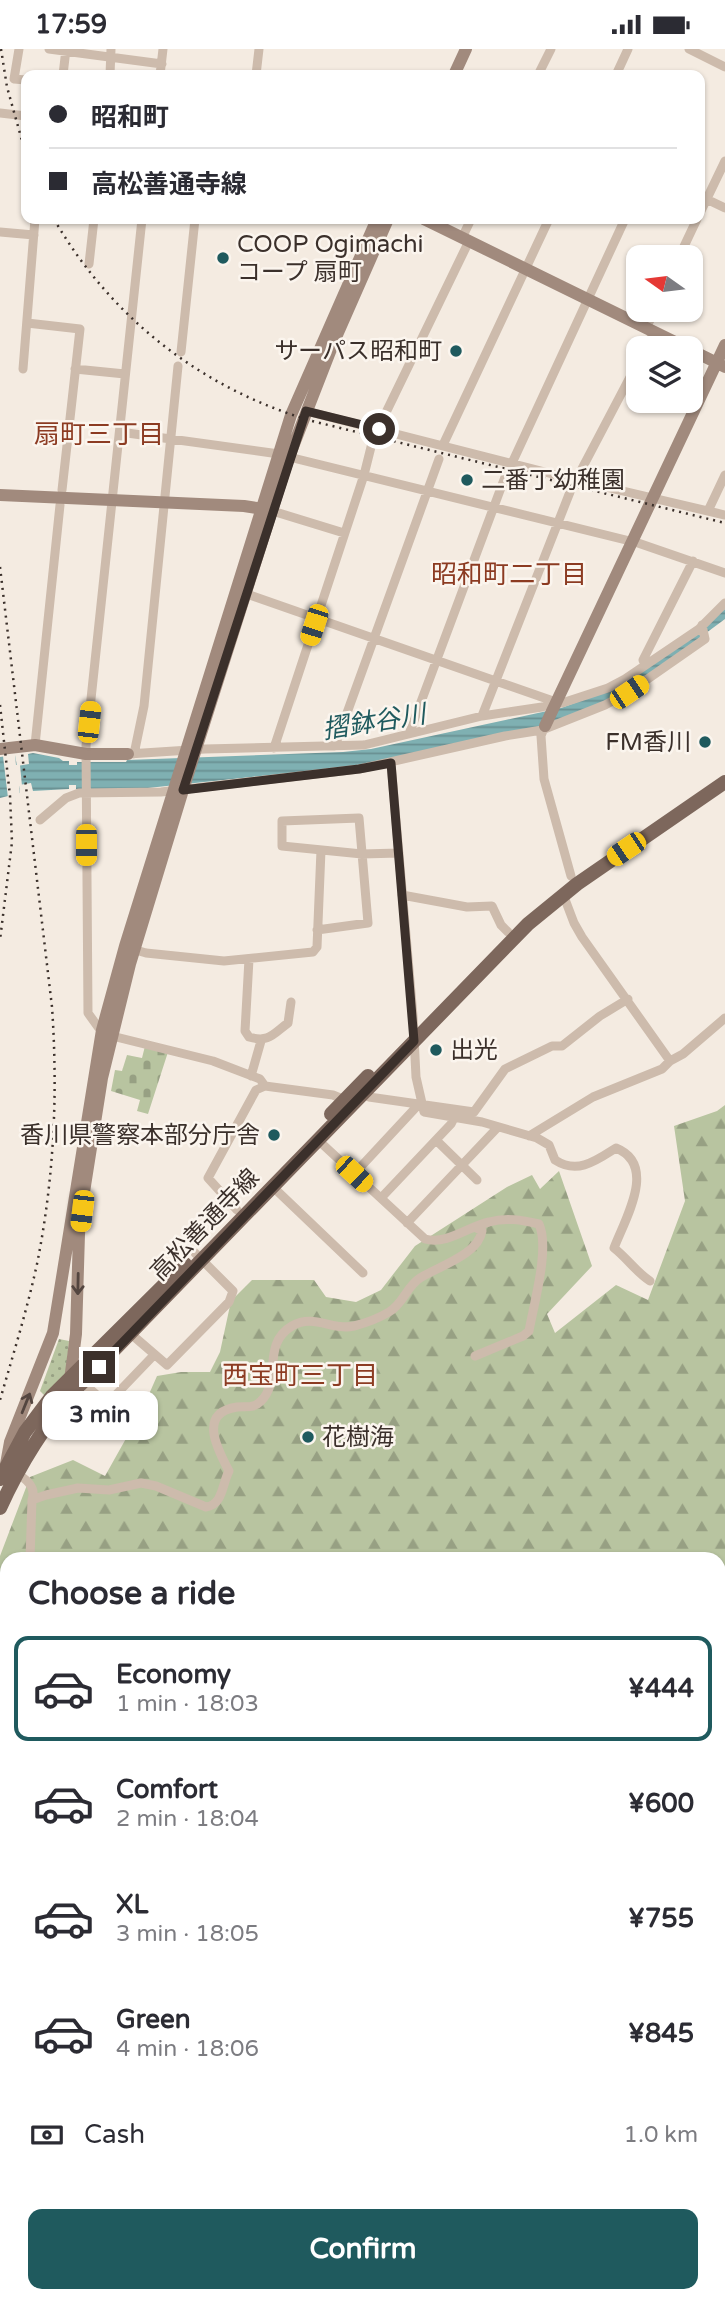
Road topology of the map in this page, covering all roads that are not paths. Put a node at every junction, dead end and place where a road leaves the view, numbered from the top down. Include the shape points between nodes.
1 (19, 49) edge
2 (49, 49) edge
3 (163, 49) edge
4 (258, 49) edge
5 (458, 49) edge
6 (466, 49) edge
7 (551, 49) edge
8 (628, 49) edge
9 (688, 49) edge
10 (65, 50) edge
11 (111, 53) edge
12 (162, 64) junction
13 (725, 67) edge
14 (63, 70) edge
15 (161, 70) edge
16 (256, 70) edge
17 (449, 70) edge
18 (456, 70) edge
19 (540, 70) edge
20 (618, 70) edge
21 (21, 80) edge
22 (0, 113) edge
23 (21, 115) edge
24 (725, 161) edge
25 (705, 195) edge
26 (705, 199) edge
27 (725, 208) edge
28 (35, 224) edge
29 (93, 224) edge
30 (141, 224) edge
31 (194, 224) edge
32 (375, 224) edge
33 (386, 224) edge
34 (434, 224) edge
35 (470, 224) edge
36 (547, 224) edge
37 (623, 224) edge
38 (695, 224) edge
39 (0, 232) edge
40 (34, 235) junction
41 (466, 240) junction
42 (685, 245) edge
43 (89, 264) dead end
44 (525, 270) junction
45 (588, 299) junction
46 (652, 322) edge
47 (27, 323) junction
48 (650, 330) junction
49 (648, 336) edge
50 (662, 336) edge
51 (725, 345) edge
52 (181, 352) dead end
53 (703, 356) edge
54 (721, 365) edge
55 (178, 366) dead end
56 (23, 369) dead end
57 (75, 369) junction
58 (125, 374) junction
59 (626, 385) edge
60 (306, 411) junction
61 (379, 429) junction
62 (120, 432) junction
63 (169, 439) junction
64 (372, 443) dead end
65 (443, 445) junction
66 (284, 456) junction
67 (439, 459) dead end
68 (512, 463) junction
69 (363, 475) junction
70 (725, 475) edge
71 (505, 477) dead end
72 (576, 480) junction
73 (62, 490) dead end
74 (427, 492) junction
75 (570, 492) dead end
76 (0, 495) edge
77 (653, 498) junction
78 (113, 500) junction
79 (163, 502) junction
80 (60, 505) dead end
81 (494, 507) junction
82 (268, 510) junction
83 (708, 510) junction
84 (725, 515) edge
85 (558, 523) junction
86 (344, 533) junction
87 (632, 541) junction
88 (693, 561) junction
89 (725, 573) edge
90 (247, 594) junction
91 (725, 603) edge
92 (316, 618) junction
93 (703, 630) junction
94 (374, 639) junction
95 (436, 660) junction
96 (645, 665) junction
97 (496, 680) junction
98 (555, 705) junction
99 (482, 716) junction
100 (544, 728) junction
101 (409, 734) junction
102 (35, 745) junction
103 (335, 746) junction
104 (274, 748) junction
105 (0, 750) edge
106 (189, 753) junction
107 (131, 754) junction
108 (86, 758) junction
109 (391, 763) junction
110 (722, 781) edge
111 (179, 788) junction
112 (85, 791) junction
113 (40, 820) dead end
114 (321, 850) junction
115 (399, 853) junction
116 (362, 854) junction
117 (571, 876) junction
118 (563, 894) junction
119 (402, 895) junction
120 (317, 930) junction
121 (508, 932) junction
122 (130, 948) junction
123 (249, 959) junction
124 (628, 999) junction
125 (291, 1002) dead end
126 (725, 1018) edge
127 (107, 1033) junction
128 (414, 1035) junction
129 (261, 1041) junction
130 (670, 1061) junction
131 (251, 1076) junction
132 (265, 1086) junction
133 (365, 1093) junction
134 (345, 1100) junction
135 (420, 1103) junction
136 (454, 1118) junction
137 (498, 1128) junction
138 (529, 1136) junction
139 (436, 1140) junction
140 (319, 1141) junction
141 (462, 1165) junction
142 (354, 1174) junction
143 (477, 1180) dead end
144 (273, 1187) junction
145 (381, 1198) junction
146 (237, 1210) junction
147 (407, 1223) junction
148 (475, 1227) junction
149 (199, 1256) junction
150 (363, 1273) dead end
151 (650, 1281) dead end
152 (76, 1334) junction
153 (131, 1334) junction
154 (98, 1352) junction
155 (154, 1355) junction
156 (475, 1356) dead end
157 (77, 1380) junction
158 (107, 1404) junction
159 (134, 1417) dead end
160 (7, 1474) edge
161 (32, 1500) junction
162 (0, 1509) edge
163 (30, 1552) edge

1 - 21 street via 14,79
2 - 10 street
3 - 12 street
4 - 16 street
5 - 17 street
6 - 18 street
7 - 19 street
8 - 20 street
9 - 13 street
10 - 11 street
10 - 14 street
11 - 12 street
12 - 15 street
22 - 23 street
24 - 25 street
26 - 27 street
28 - 40 street
29 - 43 street
30 - 58 street
31 - 52 street
32 - 66 street via 296,403
33 - 60 street
34 - 41 street
35 - 41 street
36 - 44 street
37 - 45 street
38 - 42 street
39 - 40 street
40 - 47 street
41 - 44 street
41 - 61 street
44 - 45 street
44 - 65 street
45 - 48 street
45 - 68 street
46 - 48 street
47 - 56 street
47 - 57 street via 80,329
48 - 49 street
48 - 50 street
51 - 54 street
53 - 54 street
54 - 77 street
55 - 63 street
57 - 58 street
57 - 73 street
58 - 62 street
59 - 72 street
60 - 61 street
60 - 66 street
61 - 65 street
62 - 63 street
62 - 78 street
63 - 66 street
63 - 79 street
64 - 69 street
65 - 68 street
66 - 69 street
66 - 82 street
66 - 82 street via 280,489
67 - 74 street
68 - 72 street
69 - 74 street
69 - 86 street
70 - 83 street
71 - 81 street
72 - 77 street
74 - 81 street
74 - 94 street
75 - 85 street
76 - 78 street
77 - 83 street
77 - 87 street
78 - 79 street
78 - 108 street
79 - 82 street
79 - 107 street via 144,706
80 - 102 street
81 - 85 street
81 - 95 street
82 - 86 street
82 - 90 street via 268,527
82 - 106 street
83 - 84 street
85 - 87 street
85 - 97 street
86 - 92 street
87 - 88 street
87 - 98 street
88 - 89 street
88 - 96 street via 643,660
90 - 92 street
90 - 106 street
91 - 93 street
92 - 94 street
92 - 104 street
93 - 96 street
93 - 100 street via 705,639 629,692
94 - 95 street
94 - 103 street
95 - 97 street
95 - 101 street
96 - 98 street via 608,688
97 - 98 street
97 - 99 street
98 - 99 street
98 - 100 street
99 - 101 street
100 - 109 street
100 - 117 street via 544,779
101 - 103 street via 364,745
102 - 105 street
102 - 108 street
103 - 104 street
104 - 106 street
106 - 107 street
106 - 111 street
107 - 108 street
108 - 112 street
109 - 111 street
109 - 115 street
110 - 117 main road, 高松善通寺線
110 - 118 main road, 高松善通寺線
111 - 112 street
111 - 122 street
112 - 113 street via 66,798
112 - 127 street via 88,1013
114 - 116 street
114 - 116 street via 282,846 282,821 359,818
114 - 120 street
115 - 116 street
115 - 119 street
116 - 120 street via 368,923
117 - 121 main road, 高松善通寺線
118 - 124 street via 582,937
118 - 128 main road, 高松善通寺線
119 - 121 street via 467,907 492,906
119 - 128 street
120 - 123 street via 313,952
121 - 128 main road, 高松善通寺線
122 - 123 street via 224,961
122 - 127 street
123 - 129 street via 245,1031
124 - 130 street
124 - 135 street via 562,1046 552,1046 505,1069 474,1112
125 - 129 street via 288,1023
126 - 130 street
127 - 131 street via 213,1061
127 -> 152 street via 80,1223
160 -> 127 street via 10,1442 53,1333
128 - 133 main road, 高松善通寺線
128 - 134 main road, 高松善通寺線
128 - 135 street
129 - 131 street
130 - 138 street via 662,1069 593,1097
131 - 132 street
132 - 134 street
132 - 146 street via 256,1090 208,1178
133 - 135 street
133 - 140 main road, 高松善通寺線
134 - 146 main road, 高松善通寺線
135 - 136 street via 425,1112
135 - 142 street
136 - 137 street
136 - 139 street
137 - 138 street
137 - 141 street
138 - 151 street via 549,1145 555,1160 571,1167 591,1164 616,1148 628,1155 634,1163 637,1189 614,1248
139 - 141 street
139 - 145 street
140 - 142 street
140 - 144 main road, 高松善通寺線
141 - 143 street
141 - 147 street
142 - 145 street
144 - 149 main road, 高松善通寺線
144 - 150 street
145 - 147 street
146 - 149 main road, 高松善通寺線
147 - 148 street via 425,1239 437,1242
148 - 156 street via 516,1218 539,1224 544,1248 529,1331
148 - 161 street via 482,1231 481,1239 466,1253 418,1279 388,1313 349,1327 320,1320 291,1326 273,1351 270,1390 261,1402 252,1408 227,1410 215,1423 215,1443 229,1471 218,1503 206,1507 141,1483 109,1490 78,1488
149 - 153 main road, 高松善通寺線
149 - 154 main road, 高松善通寺線
149 - 155 street via 233,1291 231,1299 170,1364
152 - 154 street via 85,1347
152 - 157 street
153 - 155 street
153 - 157 main road, 高松善通寺線
154 - 157 main road, 高松善通寺線
155 - 158 street
157 - 158 street
157 - 160 main road, 高松善通寺線 via 43,1432
157 - 160 main road, 高松善通寺線 via 38,1412
158 - 159 street
160 - 161 street via 24,1477 34,1495
160 - 162 main road, 高松善通寺線
161 - 163 street

